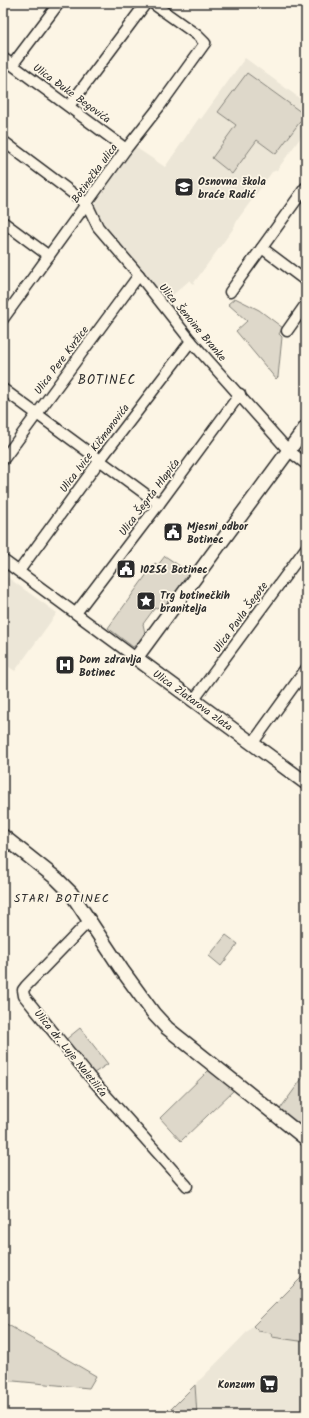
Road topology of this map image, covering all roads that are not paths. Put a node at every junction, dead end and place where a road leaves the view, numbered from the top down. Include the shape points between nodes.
1 (59, 3) edge
2 (146, 3) edge
3 (152, 3) edge
4 (3, 58) edge
5 (13, 64) junction
6 (69, 106) junction
7 (3, 141) edge
8 (126, 149) junction
9 (306, 188) edge
10 (87, 204) junction
11 (3, 222) edge
12 (262, 248) junction
13 (49, 256) junction
14 (140, 275) junction
15 (306, 281) edge
16 (230, 292) dead end
17 (306, 304) edge
18 (5, 311) edge
19 (287, 331) dead end
20 (191, 341) junction
21 (3, 389) edge
22 (240, 394) junction
23 (36, 414) junction
24 (306, 427) edge
25 (288, 450) junction
26 (3, 460) edge
27 (100, 460) junction
28 (306, 464) edge
29 (159, 504) junction
30 (306, 548) edge
31 (3, 560) edge
32 (19, 571) junction
33 (76, 613) junction
34 (136, 658) junction
35 (306, 669) edge
36 (193, 701) junction
37 (252, 744) junction
38 (306, 783) edge
39 (3, 836) edge
40 (89, 921) junction
41 (306, 1140) edge
42 (187, 1186) dead end

1 - 5 street
2 - 6 street
3 - 8 street, Botinečka ulica via 206,43
4 - 5 street, Ulica Đuke Begovića
5 - 6 street, Ulica Đuke Begovića
6 - 8 street, Ulica Đuke Begovića
7 - 10 street
8 - 10 street, Botinečka ulica
9 - 12 street
10 - 13 street, Botinečka ulica
10 - 14 street, Ulica Šenoine Branke via 98,227
11 - 13 street
12 - 15 street
12 - 16 street
13 - 18 street, Botinečka ulica
14 - 20 street, Ulica Šenoine Branke
14 - 23 street, Ulica Pere Kvržice
17 - 19 street
20 - 22 street, Ulica Šenoine Branke
20 - 27 street, Ulica Ivice Kičmanovića
21 - 23 street
22 - 25 street, Ulica Šenoine Branke
22 - 29 street, Ulica Šegrta Hlapića
23 - 26 street, Ulica Pere Kvržice
23 - 27 street
24 - 25 street
25 - 28 street, Ulica Šenoine Branke
25 - 34 street
27 - 29 street
27 - 32 street, Ulica Ivice Kičmanovića
29 - 33 street, Ulica Šegrta Hlapića
30 - 36 street, Ulica Pavla Šegote
31 - 32 street, Ulica Zlatarova zlata
32 - 33 street, Ulica Zlatarova zlata
33 - 34 street, Ulica Zlatarova zlata
34 - 36 street, Ulica Zlatarova zlata
35 - 37 street
36 - 37 street, Ulica Zlatarova zlata
37 - 38 street, Ulica Zlatarova zlata
39 - 40 street via 65,886
40 - 41 street via 166,1028
40 - 42 street, Ulica dr. Luje Naletilića via 26,986 23,990 24,996 88,1076

